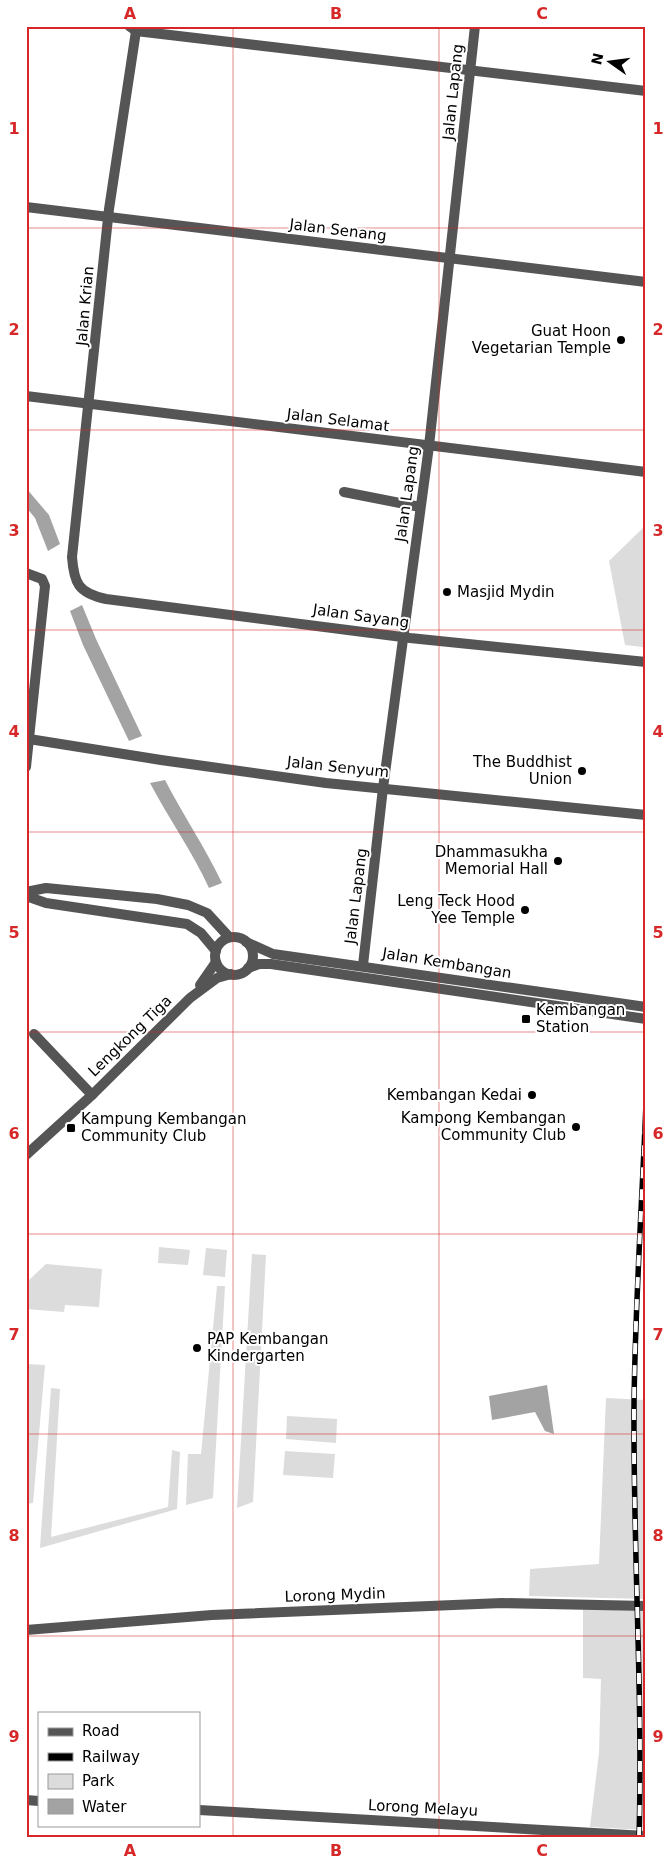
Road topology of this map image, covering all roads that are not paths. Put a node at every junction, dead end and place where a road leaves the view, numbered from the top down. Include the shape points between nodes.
1 (475, 26) edge
2 (132, 29) edge
3 (471, 70) junction
4 (646, 91) edge
5 (26, 207) edge
6 (109, 216) junction
7 (450, 258) junction
8 (646, 282) edge
9 (26, 396) edge
10 (90, 403) junction
11 (429, 446) junction
12 (646, 472) edge
13 (344, 492) dead end
14 (420, 507) junction
15 (26, 573) edge
16 (77, 584) joint
17 (402, 637) junction
18 (646, 662) edge
19 (29, 739) junction
20 (26, 767) edge
21 (383, 788) junction
22 (646, 815) edge
23 (26, 892) edge
24 (26, 896) edge
25 (229, 937) junction
26 (246, 942) junction
27 (216, 951) junction
28 (216, 962) junction
29 (363, 965) junction
30 (248, 968) junction
31 (232, 974) junction
32 (190, 998) junction
33 (646, 1007) edge
34 (646, 1019) edge
35 (34, 1034) dead end
36 (92, 1095) junction
37 (26, 1154) edge
38 (646, 1606) edge
39 (26, 1630) edge
40 (200, 1810) edge
41 (646, 1836) edge

1 - 3 street, Jalan Lapang
2 - 3 street
2 - 6 street, Jalan Krian
3 - 4 street
3 - 7 street, Jalan Lapang
5 - 6 street, Jalan Senang
6 - 7 street, Jalan Senang
6 - 10 street, Jalan Krian
7 - 8 street, Jalan Senang
7 - 11 street, Jalan Lapang
9 - 10 street, Jalan Selamat
10 - 11 street, Jalan Selamat
10 - 16 street, Jalan Krian via 72,557
11 - 12 street, Jalan Selamat
11 - 14 street, Jalan Lapang
13 - 14 street
14 - 17 street, Jalan Lapang
15 - 19 street via 42,579 45,586
16 - 17 street, Jalan Sayang via 84,592 106,599
17 - 18 street, Jalan Sayang
17 - 21 street, Jalan Lapang
19 - 20 street
19 - 21 street, Jalan Senyum via 171,762
21 - 22 street, Jalan Senyum
21 - 29 street, Jalan Lapang
23 - 25 street via 46,888 188,905 208,913
24 - 27 street via 46,903 188,924 201,933
25 - 26 street, Jalan Kembangan
25 - 27 street
26 - 29 street, Jalan Kembangan via 272,954
26 - 30 street via 252,957
27 - 28 street
28 - 31 street via 222,971
28 - 32 street, Lengkong Tiga
29 - 33 street, Jalan Kembangan
30 - 31 street, Jalan Kembangan
30 - 34 street, Jalan Kembangan via 259,964 280,965
31 - 32 street, Lengkong Tiga via 217,978
32 - 36 street, Lengkong Tiga
35 - 36 street, Lengkong Tiga
36 - 37 street, Lengkong Tiga
38 - 39 street, Lorong Mydin via 502,1602 212,1615
40 - 41 street, Lorong Melayu

